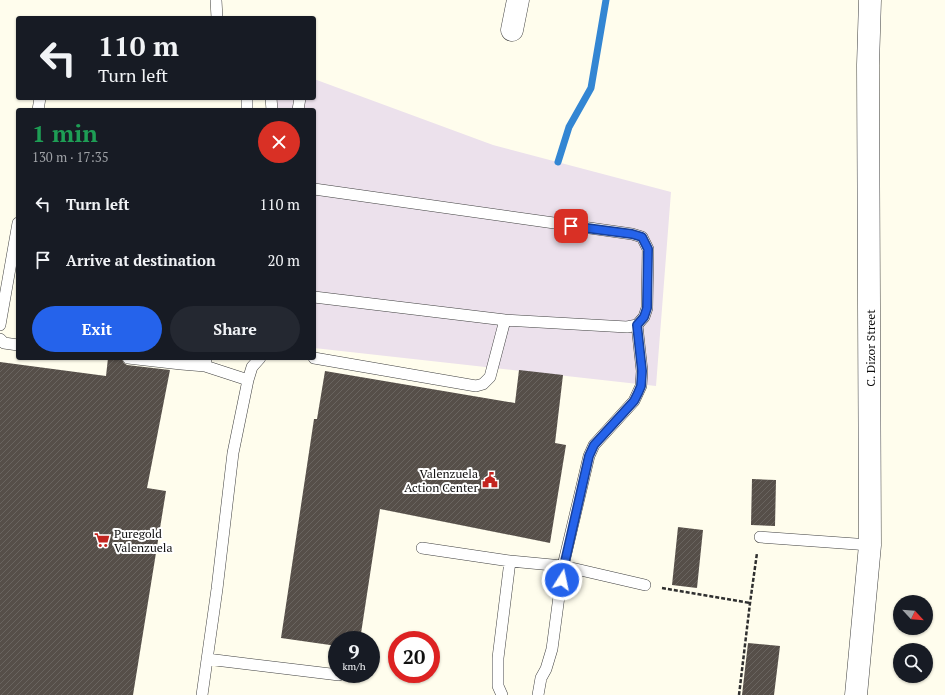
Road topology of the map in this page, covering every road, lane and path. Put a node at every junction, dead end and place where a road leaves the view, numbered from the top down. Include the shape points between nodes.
1 (216, 0) edge
2 (518, 0) edge
3 (870, 0) edge
4 (217, 16) edge
5 (512, 30) dead end
6 (316, 190) edge
7 (16, 234) edge
8 (316, 297) edge
9 (505, 320) junction
10 (0, 325) edge
11 (637, 325) junction
12 (0, 339) edge
13 (16, 345) edge
14 (316, 358) edge
15 (146, 360) edge
16 (258, 360) edge
17 (205, 362) edge
18 (248, 380) junction
19 (760, 538) joint
20 (870, 545) junction
21 (422, 548) dead end
22 (510, 561) junction
23 (564, 566) junction
24 (645, 585) joint
25 (750, 602) junction
26 (207, 659) junction
27 (328, 673) edge
28 (202, 695) edge
29 (502, 695) edge
30 (538, 695) edge
31 (739, 695) edge
32 (856, 695) edge

1 - 4 lane
2 - 5 street
3 - 20 street, C. Dizor Street
6 - 11 lane via 642,237 648,249 647,308
7 - 10 lane
8 - 9 lane
9 - 11 lane via 627,327
9 - 14 lane via 490,377 483,384 476,386
11 - 23 lane via 641,386 634,401 594,445 589,456
12 - 13 lane via 4,344
15 - 17 lane via 181,364
16 - 18 lane via 252,367
17 - 18 lane
18 - 26 lane via 233,453
19 - 20 lane
19 - 25 path
20 - 32 street, C. Dizor Street
21 - 22 lane
22 - 23 lane
22 - 29 lane via 498,658 498,686
23 - 24 lane
23 - 30 lane via 552,649 541,678
24 - 25 path
25 - 31 path
26 - 27 lane
26 - 28 lane

